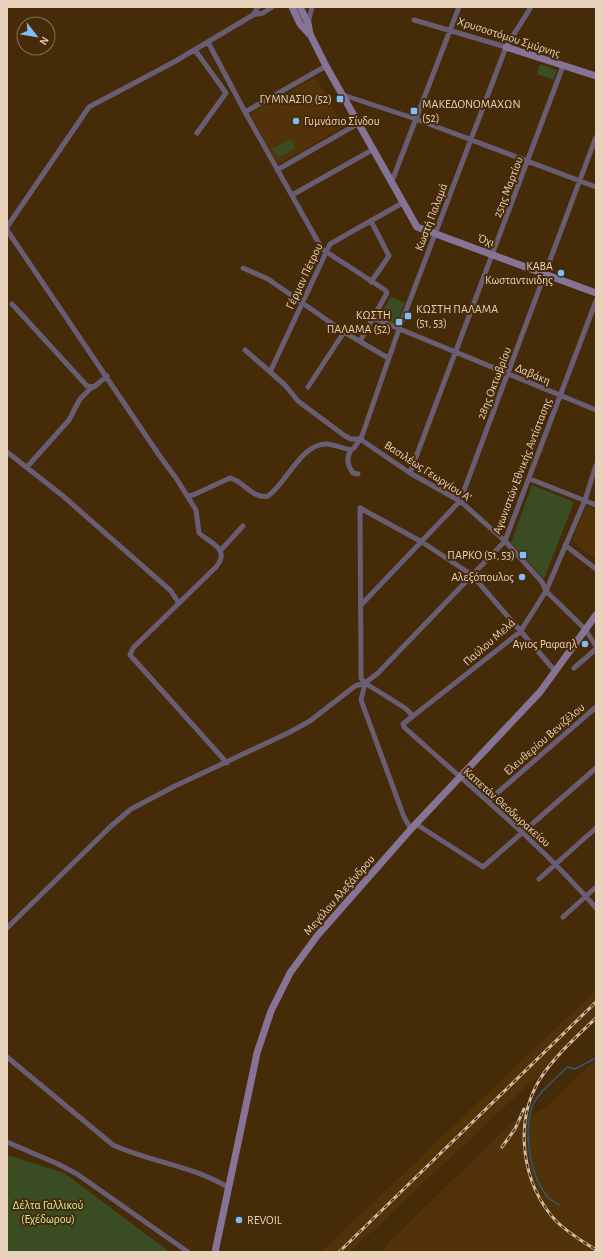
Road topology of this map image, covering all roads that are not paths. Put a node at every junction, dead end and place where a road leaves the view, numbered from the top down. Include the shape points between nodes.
1 (258, 7) edge
2 (272, 7) edge
3 (292, 7) edge
4 (300, 7) edge
5 (312, 7) edge
6 (459, 7) edge
7 (531, 7) edge
8 (252, 15) junction
9 (414, 20) dead end
10 (308, 23) junction
11 (450, 30) junction
12 (310, 34) junction
13 (208, 42) junction
14 (506, 47) junction
15 (195, 50) junction
16 (326, 66) junction
17 (563, 66) junction
18 (596, 76) edge
19 (343, 95) junction
20 (245, 112) junction
21 (416, 119) junction
22 (359, 124) junction
23 (198, 133) dead end
24 (596, 138) edge
25 (471, 141) junction
26 (374, 149) junction
27 (528, 162) junction
28 (277, 170) junction
29 (392, 181) junction
30 (580, 181) junction
31 (596, 187) edge
32 (292, 195) junction
33 (404, 202) junction
34 (370, 221) junction
35 (7, 229) edge
36 (436, 234) junction
37 (327, 253) junction
38 (493, 254) junction
39 (243, 268) dead end
40 (545, 275) junction
41 (372, 282) junction
42 (596, 293) edge
43 (596, 301) edge
44 (303, 303) junction
45 (12, 304) dead end
46 (373, 318) junction
47 (399, 328) junction
48 (344, 332) junction
49 (360, 341) junction
50 (245, 350) dead end
51 (456, 353) junction
52 (388, 358) junction
53 (270, 372) junction
54 (509, 375) junction
55 (107, 376) junction
56 (92, 387) junction
57 (308, 387) dead end
58 (559, 396) junction
59 (596, 410) edge
60 (360, 439) junction
61 (351, 450) junction
62 (7, 452) edge
63 (596, 465) edge
64 (27, 467) junction
65 (410, 473) junction
66 (358, 474) dead end
67 (530, 479) junction
68 (187, 496) junction
69 (585, 500) junction
70 (460, 501) junction
71 (596, 505) edge
72 (243, 526) dead end
73 (506, 541) junction
74 (422, 542) junction
75 (565, 544) junction
76 (220, 551) junction
77 (596, 569) edge
78 (472, 576) junction
79 (546, 591) junction
80 (178, 602) junction
81 (361, 605) junction
82 (596, 615) edge
83 (585, 629) junction
84 (520, 632) junction
85 (596, 646) edge
86 (596, 650) edge
87 (574, 668) dead end
88 (555, 671) junction
89 (365, 683) junction
90 (596, 707) edge
91 (410, 718) junction
92 (403, 724) joint
93 (227, 763) junction
94 (596, 768) edge
95 (459, 777) junction
96 (488, 801) junction
97 (413, 827) junction
98 (596, 828) edge
99 (522, 832) junction
100 (555, 864) junction
101 (538, 879) dead end
102 (596, 887) edge
103 (586, 896) junction
104 (596, 908) edge
105 (563, 917) dead end
106 (7, 928) edge
107 (7, 1057) edge
108 (7, 1142) edge
109 (229, 1188) junction
110 (188, 1252) edge
111 (215, 1252) edge

1 - 8 street
2 - 8 street via 263,13
3 - 12 street via 300,24
4 - 10 street
5 - 10 street
6 - 11 street
7 - 14 street, Κωστή Παλαμά
8 - 13 street
9 - 11 street, Χρυσοστόμου Σμύρνης
10 - 12 street
11 - 14 street, Χρυσοστόμου Σμύρνης
11 - 21 street
12 - 16 street, Όχι
13 - 15 street
13 - 20 street
14 - 17 street, Χρυσοστόμου Σμύρνης
14 - 25 street, Κωστή Παλαμά
15 - 23 street via 226,93
15 - 35 street via 86,110
16 - 19 street, Όχι
16 - 20 street
17 - 18 street, Χρυσοστόμου Σμύρνης
17 - 27 street, 25ης Μαρτίου
19 - 21 street
19 - 22 street, Όχι
20 - 28 street
21 - 25 street
21 - 29 street
22 - 26 street, Όχι
22 - 28 street
24 - 30 street, 28ης Οκτωβρίου
25 - 27 street
25 - 36 street, Κωστή Παλαμά
26 - 29 street, Όχι
26 - 32 street
27 - 30 street
27 - 38 street, 25ης Μαρτίου
28 - 32 street
29 - 33 street, Όχι
30 - 31 street
30 - 40 street, 28ης Οκτωβρίου
32 - 37 street via 319,244
33 - 34 street, Γέρμαν Πέτρου
33 - 36 street, Όχι via 417,227
34 - 37 street, Γέρμαν Πέτρου via 333,241
34 - 41 street via 389,256
35 - 55 street
36 - 38 street, Όχι
36 - 47 street, Κωστή Παλαμά
37 - 41 street
37 - 44 street, Γέρμαν Πέτρου
38 - 40 street, Όχι
38 - 51 street, 25ης Μαρτίου
39 - 44 street via 268,279
40 - 42 street, Όχι
40 - 54 street, 28ης Οκτωβρίου
41 - 46 street via 387,293
43 - 58 street, Αγωνιστών Εθνικής Αντίστασης
44 - 48 street
44 - 53 street, Γέρμαν Πέτρου
45 - 56 street via 87,386
46 - 47 street, Δαβάκη
46 - 49 street
47 - 51 street, Δαβάκη
47 - 52 street, Κωστή Παλαμά
48 - 49 street
48 - 57 street
49 - 52 street
50 - 53 street, Βασιλέως Γεωργίου Α'
51 - 54 street, Δαβάκη
51 - 65 street, 25ης Μαρτίου
52 - 60 street, Κωστή Παλαμά
53 - 60 street, Βασιλέως Γεωργίου Α' via 298,401 345,436
54 - 58 street, Δαβάκη
54 - 70 street, 28ης Οκτωβρίου
55 - 56 street
55 - 68 street
56 - 64 street via 80,399 69,420
58 - 59 street, Δαβάκη
58 - 67 street, Αγωνιστών Εθνικής Αντίστασης
60 - 61 street
60 - 65 street, Βασιλέως Γεωργίου Α'
61 - 66 street via 348,464 352,472
61 - 68 street via 328,444 316,446 302,456 268,496 256,495 230,478
62 - 64 street
63 - 69 street, Παύλου Μελά
64 - 80 street via 171,591
65 - 70 street, Βασιλέως Γεωργίου Α'
67 - 69 street
67 - 73 street, Αγωνιστών Εθνικής Αντίστασης
68 - 76 street via 196,510 199,533 213,542
69 - 71 street
69 - 75 street, Παύλου Μελά
70 - 73 street, Βασιλέως Γεωργίου Α'
70 - 74 street, 28ης Οκτωβρίου
72 - 76 street
73 - 78 street, Αγωνιστών Εθνικής Αντίστασης
73 - 79 street, Βασιλέως Γεωργίου Α' via 542,582
74 - 78 street
74 - 81 street, 28ης Οκτωβρίου
74 - 81 street via 360,508
75 - 77 street
75 - 79 street, Παύλου Μελά
76 - 80 street via 219,563
78 - 84 street
78 - 89 street, Αγωνιστών Εθνικής Αντίστασης via 378,673
79 - 83 street, Βασιλέως Γεωργίου Α'
79 - 84 street, Παύλου Μελά
80 - 93 street via 133,648 130,655
81 - 89 street via 361,678
82 - 83 street, Μεγάλου Αλεξάνδρου
83 - 85 street, Βασιλέως Γεωργίου Α'
83 - 88 street, Μεγάλου Αλεξάνδρου
84 - 88 street
84 - 91 street, Παύλου Μελά
86 - 87 street
88 - 95 street, Μεγάλου Αλεξάνδρου via 540,692
89 - 91 street via 405,708 411,714
89 - 93 street, Αγωνιστών Εθνικής Αντίστασης via 355,686 310,721
89 - 97 street via 361,700 404,817
90 - 96 street, Ελευθερίου Βενιζέλου
91 - 92 street, Παύλου Μελά
92 - 95 street, Καπετάν Θεοδωρακείου
93 - 106 street, Αγωνιστών Εθνικής Αντίστασης via 131,809
94 - 99 street
95 - 96 street, Καπετάν Θεοδωρακείου
95 - 97 street, Μεγάλου Αλεξάνδρου
96 - 99 street, Καπετάν Θεοδωρακείου
97 - 99 street via 483,867
97 - 109 street, Μεγάλου Αλεξάνδρου via 314,940 277,996 257,1053
98 - 100 street
99 - 100 street, Καπετάν Θεοδωρακείου
100 - 101 street
100 - 103 street, Καπετάν Θεοδωρακείου
102 - 103 street
103 - 104 street, Καπετάν Θεοδωρακείου
103 - 105 street
107 - 109 street via 113,1144 132,1153 210,1178
108 - 110 street via 77,1174
109 - 111 street, Μεγάλου Αλεξάνδρου

